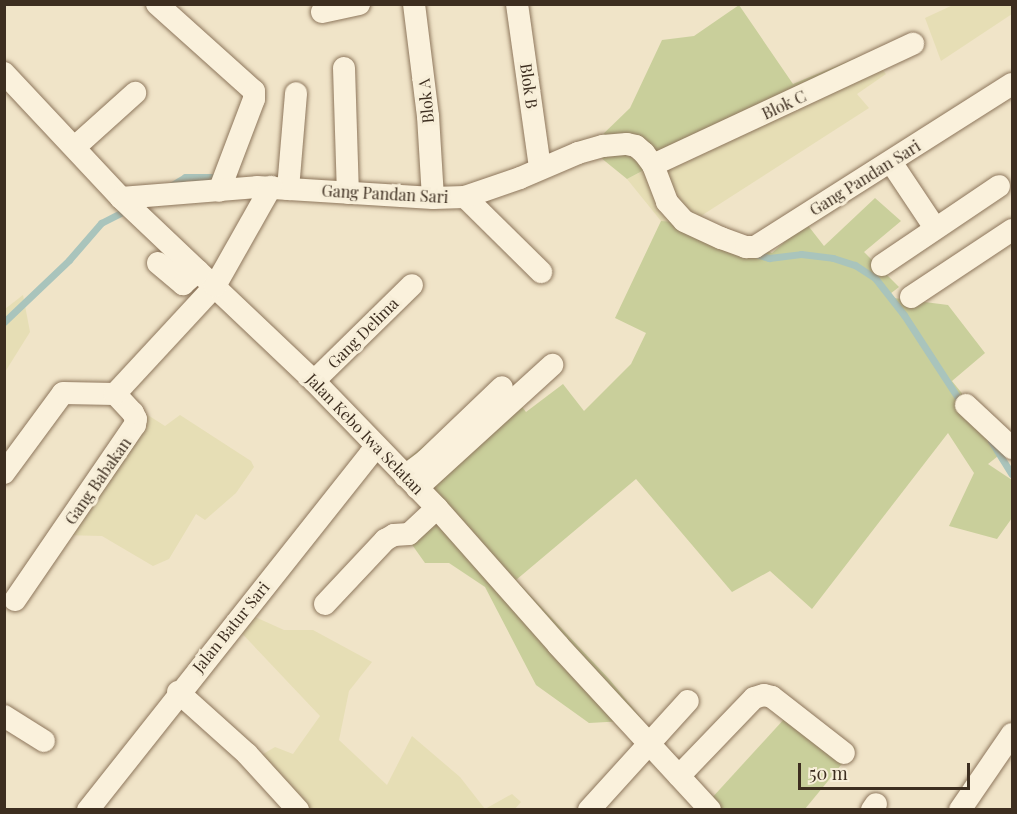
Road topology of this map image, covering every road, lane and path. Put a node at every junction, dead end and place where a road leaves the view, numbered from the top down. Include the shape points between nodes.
1 (157, 4) edge
2 (359, 4) edge
3 (414, 4) edge
4 (517, 4) edge
5 (322, 12) dead end
6 (914, 44) dead end
7 (344, 68) dead end
8 (4, 73) edge
9 (1012, 84) edge
10 (135, 93) dead end
11 (296, 93) dead end
12 (75, 147) junction
13 (891, 162) junction
14 (653, 165) junction
15 (540, 167) junction
16 (999, 186) dead end
17 (280, 188) junction
18 (219, 191) junction
19 (348, 193) junction
20 (465, 197) junction
21 (121, 198) junction
22 (433, 198) junction
23 (935, 228) junction
24 (1012, 230) edge
25 (158, 262) dead end
26 (882, 265) dead end
27 (198, 271) junction
28 (541, 272) dead end
29 (412, 285) dead end
30 (215, 286) junction
31 (911, 297) dead end
32 (552, 364) dead end
33 (314, 381) junction
34 (502, 387) dead end
35 (115, 394) junction
36 (966, 405) dead end
37 (376, 446) junction
38 (1012, 448) edge
39 (4, 473) edge
40 (411, 482) junction
41 (437, 508) junction
42 (15, 600) dead end
43 (325, 604) dead end
44 (178, 692) junction
45 (688, 700) dead end
46 (4, 716) edge
47 (1012, 734) edge
48 (44, 741) dead end
49 (648, 743) junction
50 (844, 753) dead end
51 (679, 776) junction
52 (295, 809) edge
53 (88, 810) edge
54 (589, 810) edge
55 (710, 810) edge
56 (960, 810) edge

1 - 18 street via 254,91
2 - 5 street
3 - 22 street, Blok A via 428,116
4 - 15 street, Blok B
6 - 14 street, Blok C
7 - 19 street
8 - 12 street, Jalan Kebo Iwa Selatan
9 - 13 street, Gang Pandan Sari
10 - 12 street
11 - 17 street
12 - 21 street, Jalan Kebo Iwa Selatan
13 - 14 street, Gang Pandan Sari via 755,247 700,230 674,211
13 - 23 street
14 - 15 street, Gang Pandan Sari via 641,149 627,144 603,146
15 - 20 street, Gang Pandan Sari
16 - 23 street
17 - 18 street, Gang Pandan Sari
17 - 19 street, Gang Pandan Sari
17 - 30 street
18 - 21 street, Gang Pandan Sari
19 - 22 street, Gang Pandan Sari
20 - 22 street, Gang Pandan Sari
20 - 28 street
21 - 27 street, Jalan Kebo Iwa Selatan
23 - 26 street
24 - 31 street
25 - 27 street via 183,284
27 - 30 street, Jalan Kebo Iwa Selatan
29 - 33 street, Gang Delima
30 - 33 street, Jalan Kebo Iwa Selatan
30 - 35 street
32 - 40 street
33 - 37 street, Jalan Kebo Iwa Selatan
34 - 40 street via 426,460
35 - 39 street via 63,393
35 - 42 street, Gang Babakan via 134,413 135,425
36 - 38 street
37 - 40 street, Jalan Kebo Iwa Selatan
37 - 44 street, Jalan Batur Sari
40 - 41 street, Jalan Kebo Iwa Selatan
41 - 43 street via 409,534 385,540
41 - 49 street, Jalan Kebo Iwa Selatan
44 - 52 street via 247,754
44 - 53 street, Jalan Batur Sari
45 - 49 street
46 - 48 street
47 - 56 street
49 - 51 street, Jalan Kebo Iwa Selatan
49 - 54 street
50 - 51 street via 772,696 764,695 754,698
51 - 55 street, Jalan Kebo Iwa Selatan

